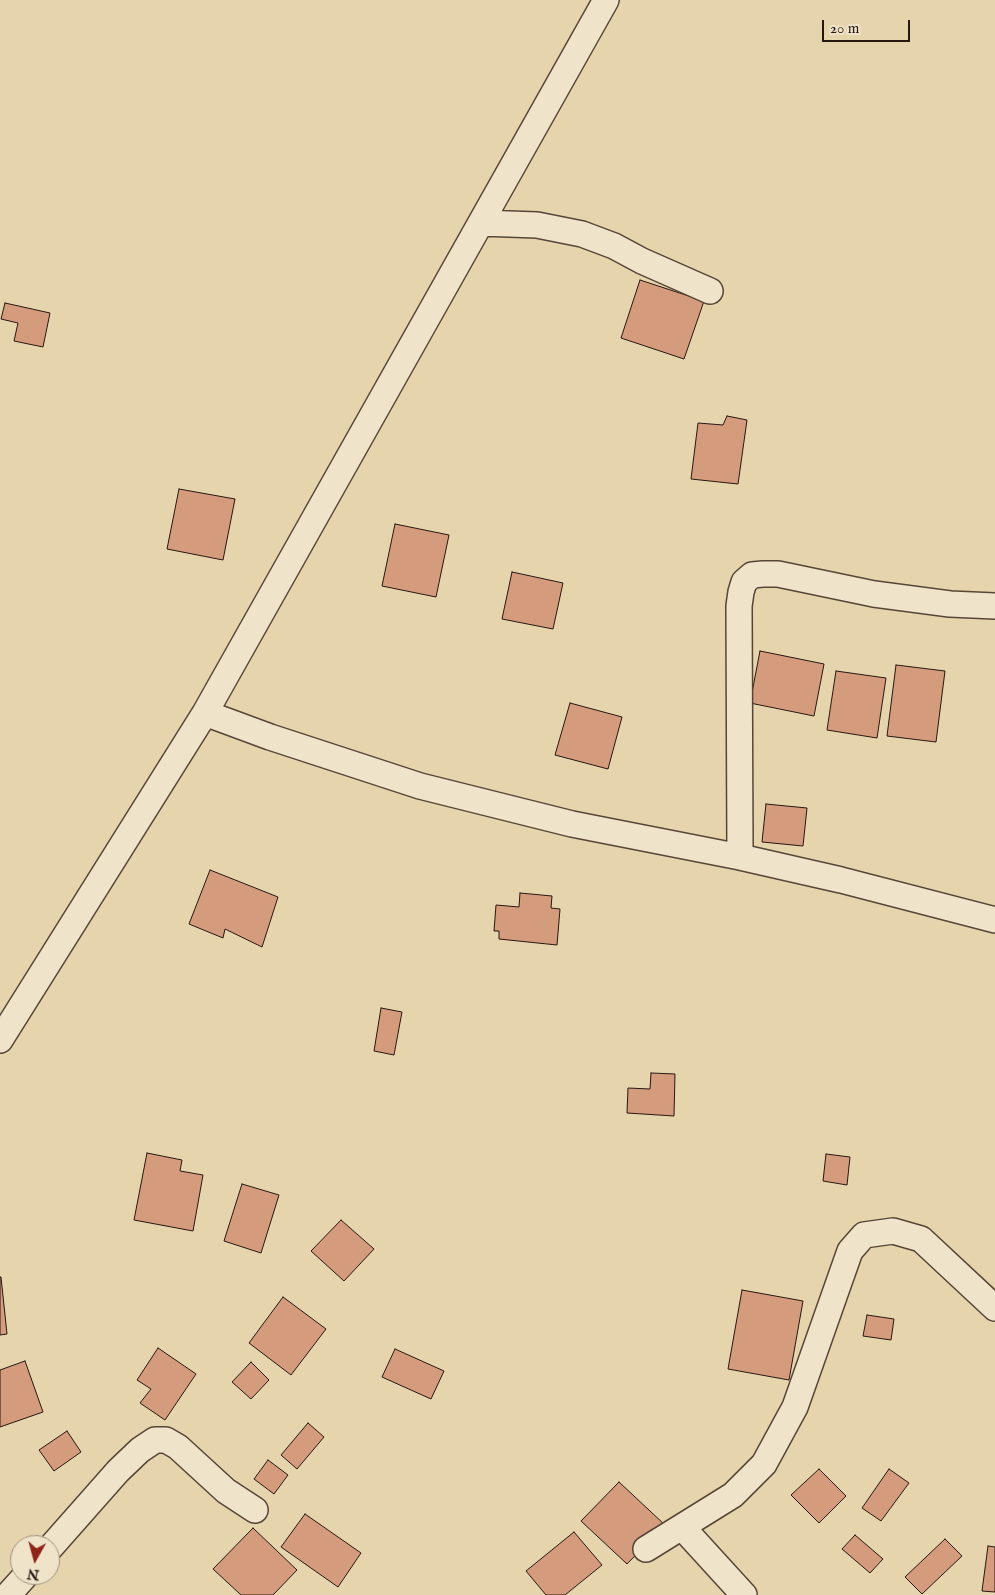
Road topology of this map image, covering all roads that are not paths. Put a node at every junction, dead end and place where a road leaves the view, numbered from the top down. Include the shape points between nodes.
1 (606, 0) edge
2 (480, 223) junction
3 (710, 291) dead end
4 (995, 606) edge
5 (205, 713) junction
6 (740, 857) junction
7 (995, 920) edge
8 (0, 1040) edge
9 (995, 1308) edge
10 (255, 1510) dead end
11 (682, 1527) junction
12 (60, 1537) edge
13 (646, 1549) dead end
14 (17, 1585) edge
15 (8, 1595) edge
16 (744, 1595) edge

1 - 2 street
2 - 3 street via 537,225 582,234
2 - 5 street
4 - 6 street via 874,594 778,574 752,576 744,582 739,606
5 - 6 street via 420,786 572,824
5 - 8 street
6 - 7 street
9 - 11 street via 921,1239 893,1231 864,1235 850,1251 795,1407 764,1464 732,1495
10 - 12 street via 226,1491 178,1446 166,1440 155,1440 118,1471
11 - 13 street
11 - 16 street
14 - 15 street

